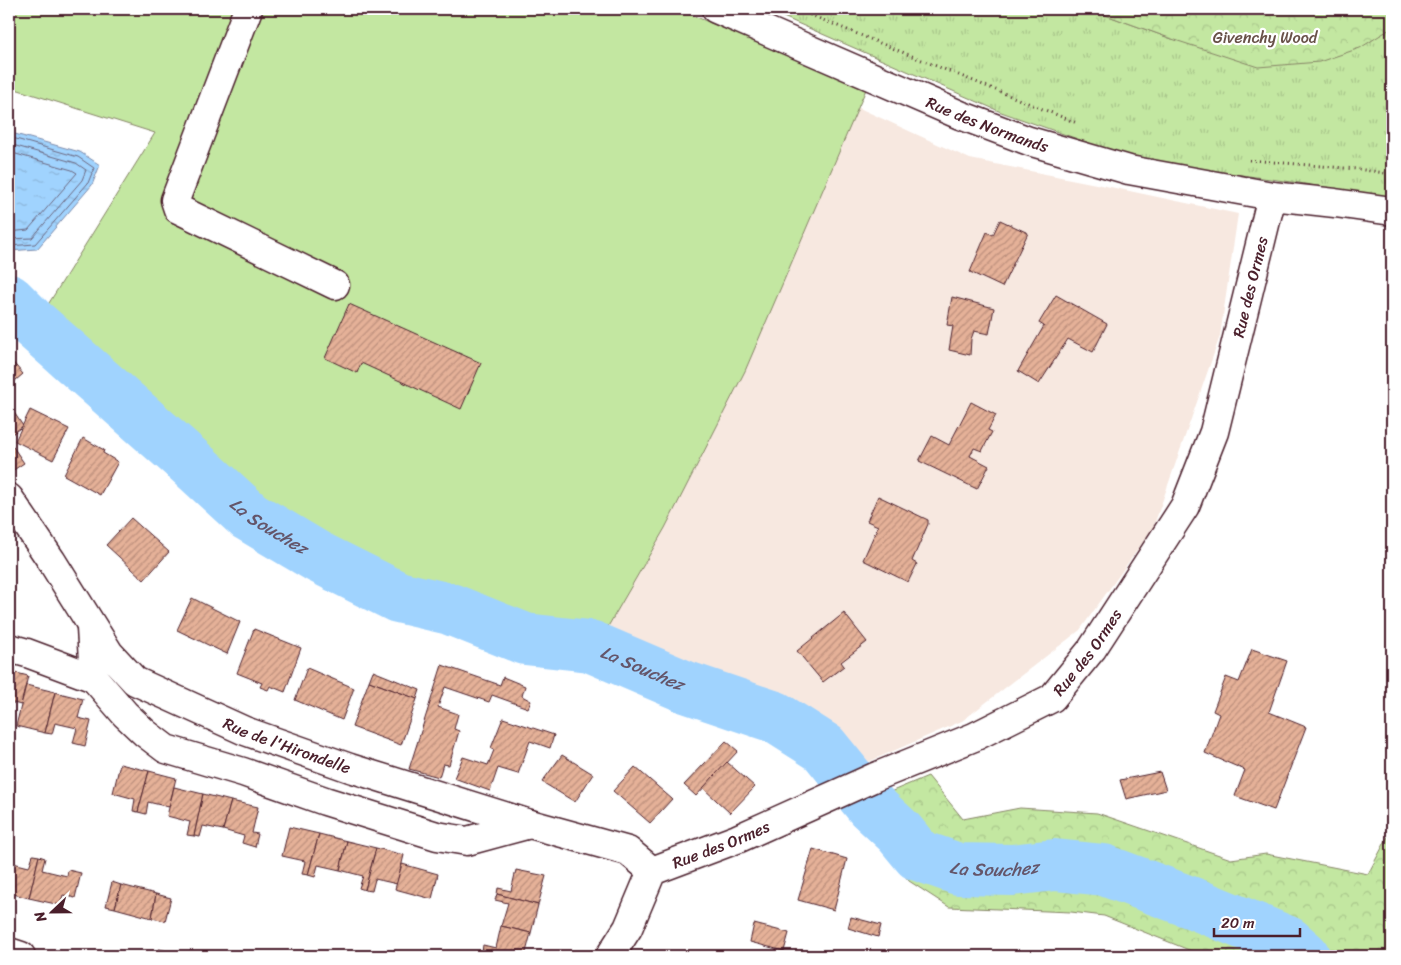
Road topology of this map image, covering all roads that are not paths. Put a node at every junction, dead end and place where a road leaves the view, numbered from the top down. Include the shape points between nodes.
1 (248, 9) edge
2 (716, 9) edge
3 (1272, 196) junction
4 (1392, 211) edge
5 (335, 285) dead end
6 (10, 502) edge
7 (91, 624) junction
8 (9, 648) edge
9 (94, 678) junction
10 (530, 824) junction
11 (652, 871) junction
12 (9, 952) edge
13 (21, 956) edge
14 (610, 956) edge

1 - 5 street via 175,200 178,209
2 - 3 street, Rue des Normands via 960,115 1029,141 1129,170
3 - 4 street, Rue des Normands
3 - 11 street, Rue des Ormes via 1214,432 1185,506 1092,649 1052,698 974,737
6 - 7 street, Rue de l'Hirondelle via 52,560
7 - 9 street
7 - 10 street, Rue de l'Hirondelle via 109,653 135,681 245,731 350,768
8 - 9 street
9 - 10 street via 145,734 166,749 437,836 467,841
10 - 11 street, Rue de l'Hirondelle via 628,851
11 - 14 street, Rue des Ormes via 628,928
12 - 13 street

